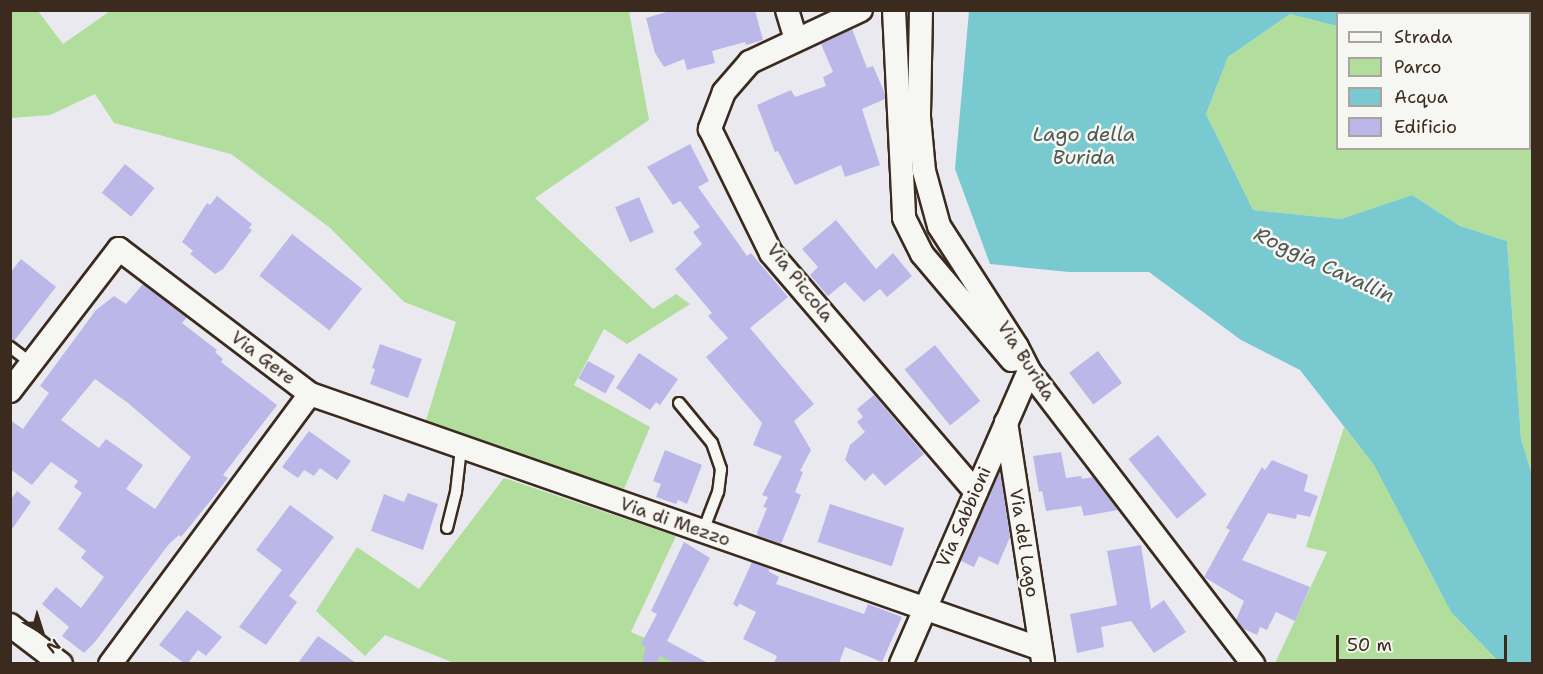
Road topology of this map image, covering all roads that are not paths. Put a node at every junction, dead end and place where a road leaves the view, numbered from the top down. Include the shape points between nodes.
1 (787, 10) edge
2 (861, 10) edge
3 (894, 10) edge
4 (921, 10) edge
5 (796, 39) junction
6 (10, 347) edge
7 (32, 363) junction
8 (1029, 371) junction
9 (10, 391) edge
10 (310, 394) junction
11 (679, 403) dead end
12 (1006, 422) junction
13 (461, 448) junction
14 (976, 492) junction
15 (447, 528) dead end
16 (702, 532) junction
17 (924, 608) junction
18 (10, 625) edge
19 (1042, 656) edge
20 (61, 663) edge
21 (110, 663) edge
22 (901, 663) edge
23 (1252, 663) edge

1 - 5 street
2 - 5 street, Via Piccola
3 - 8 street via 904,218 922,254 1012,361
4 - 8 street, Via Burida via 919,117 924,171 939,226
5 - 14 street, Via Piccola via 750,62 724,92 710,129 771,253
6 - 7 lane
7 - 9 street, Via Gere
7 - 10 street, Via Gere via 119,249
8 - 12 street, Via Sabbioni
8 - 23 street, Via Burida
10 - 13 street, Via di Mezzo
10 - 21 street, Via Gere
11 - 16 lane via 712,443 721,469 718,492
12 - 14 street, Via Sabbioni
12 - 19 street, Via del Lago
13 - 15 lane
13 - 16 street, Via di Mezzo
14 - 17 street, Via Sabbioni
16 - 17 street, Via di Mezzo
17 - 19 street, Via di Mezzo
17 - 22 street, Via Sabbioni
18 - 20 street

